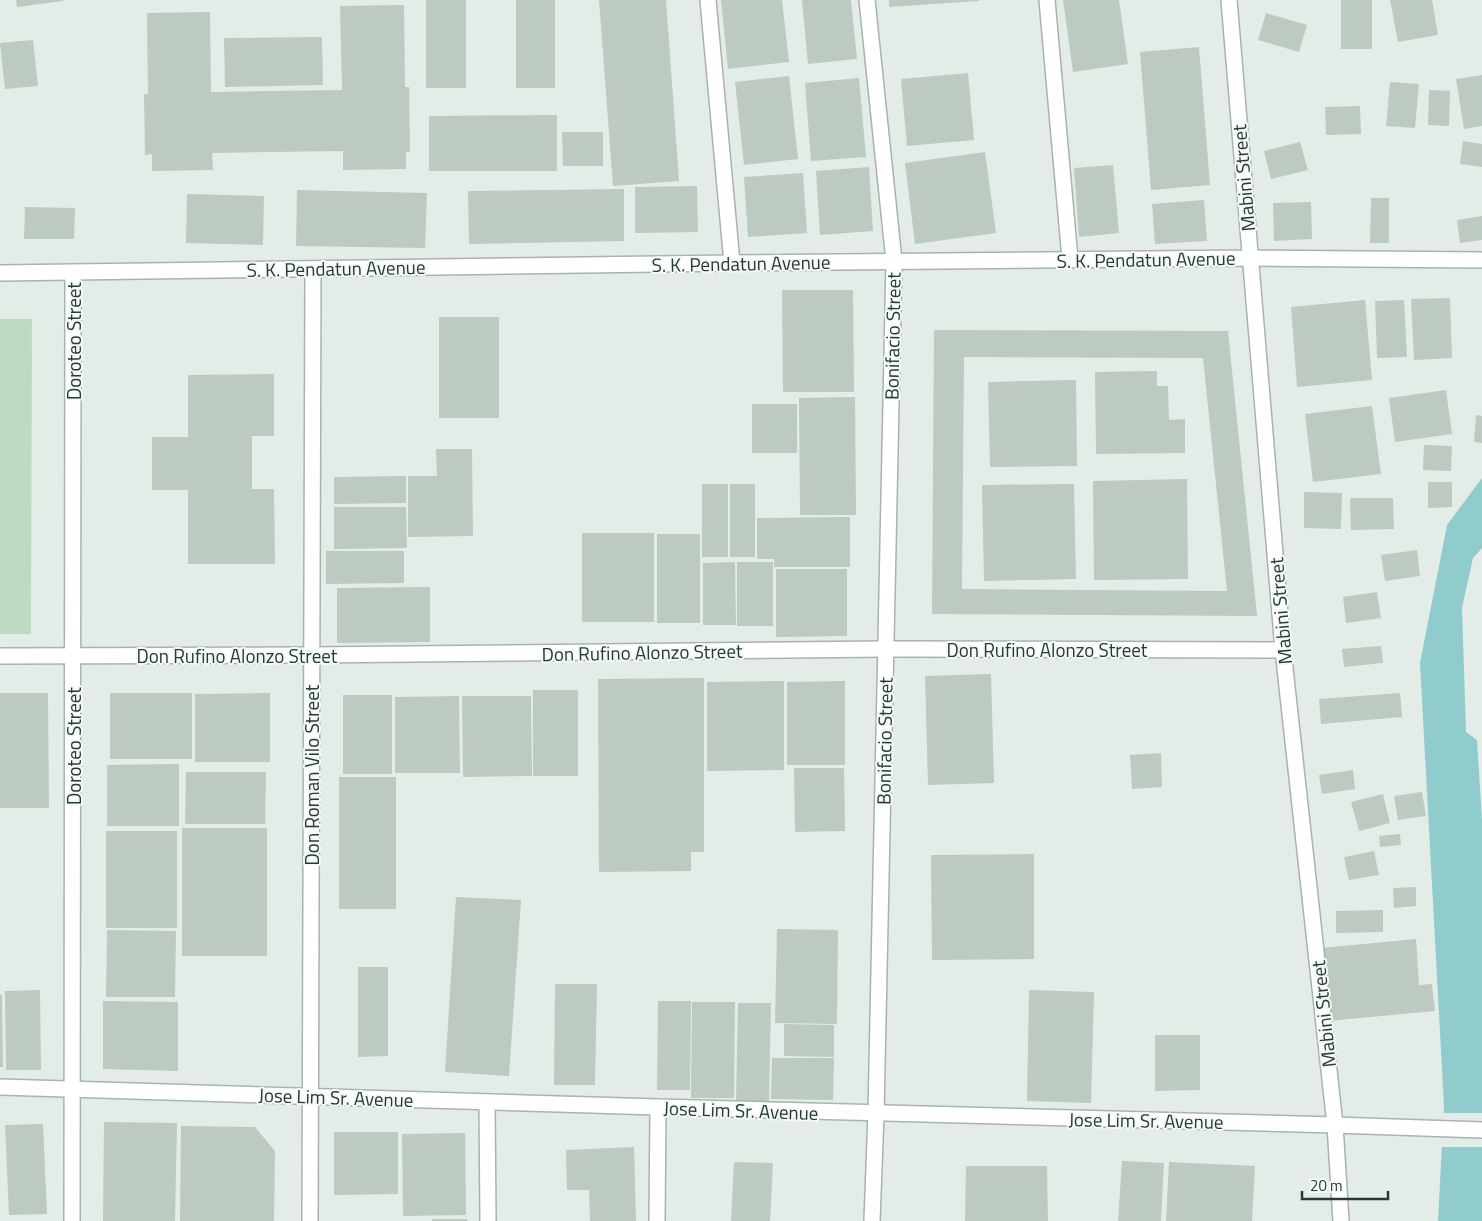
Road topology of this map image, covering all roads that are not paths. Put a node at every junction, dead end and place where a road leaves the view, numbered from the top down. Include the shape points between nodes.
1 (708, 0) edge
2 (867, 0) edge
3 (1047, 0) edge
4 (1229, 0) edge
5 (1250, 258) junction
6 (1070, 259) junction
7 (1482, 260) edge
8 (894, 261) junction
9 (732, 263) junction
10 (313, 268) junction
11 (73, 272) junction
12 (0, 273) edge
13 (885, 649) junction
14 (1283, 650) junction
15 (312, 655) junction
16 (0, 656) edge
17 (73, 656) junction
18 (0, 1087) edge
19 (73, 1090) junction
20 (310, 1097) junction
21 (487, 1102) junction
22 (658, 1107) junction
23 (876, 1114) junction
24 (1335, 1125) junction
25 (1482, 1130) edge
26 (72, 1221) edge
27 (310, 1221) edge
28 (488, 1221) edge
29 (657, 1221) edge
30 (872, 1221) edge
31 (1341, 1221) edge

1 - 9 street
2 - 8 street, Bonifacio Street
3 - 6 street
4 - 5 street, Mabini Street
5 - 6 street, S. K. Pendatun Avenue
5 - 7 street, S. K. Pendatun Avenue
5 - 14 street, Mabini Street
6 - 8 street, S. K. Pendatun Avenue
8 - 9 street, S. K. Pendatun Avenue
8 - 13 street, Bonifacio Street
9 - 10 street, S. K. Pendatun Avenue
10 - 11 street, S. K. Pendatun Avenue
10 - 15 street, Don Roman Vilo Street
11 - 12 street, S. K. Pendatun Avenue
11 - 17 street, Doroteo Street
13 - 14 street, Don Rufino Alonzo Street
13 - 15 street, Don Rufino Alonzo Street
13 - 23 street, Bonifacio Street
14 - 24 street, Mabini Street
15 - 17 street, Don Rufino Alonzo Street
15 - 20 street, Don Roman Vilo Street
16 - 17 street, Don Rufino Alonzo Street
17 - 19 street, Doroteo Street
18 - 19 street, Jose Lim Sr. Avenue
19 - 20 street, Jose Lim Sr. Avenue
19 - 26 street, Doroteo Street
20 - 21 street, Jose Lim Sr. Avenue
20 - 27 street, Don Roman Vilo Street
21 - 22 street, Jose Lim Sr. Avenue
21 - 28 street
22 - 23 street, Jose Lim Sr. Avenue
22 - 29 street
23 - 24 street, Jose Lim Sr. Avenue
23 - 30 street, Bonifacio Street
24 - 25 street, Jose Lim Sr. Avenue
24 - 31 street, Mabini Street

